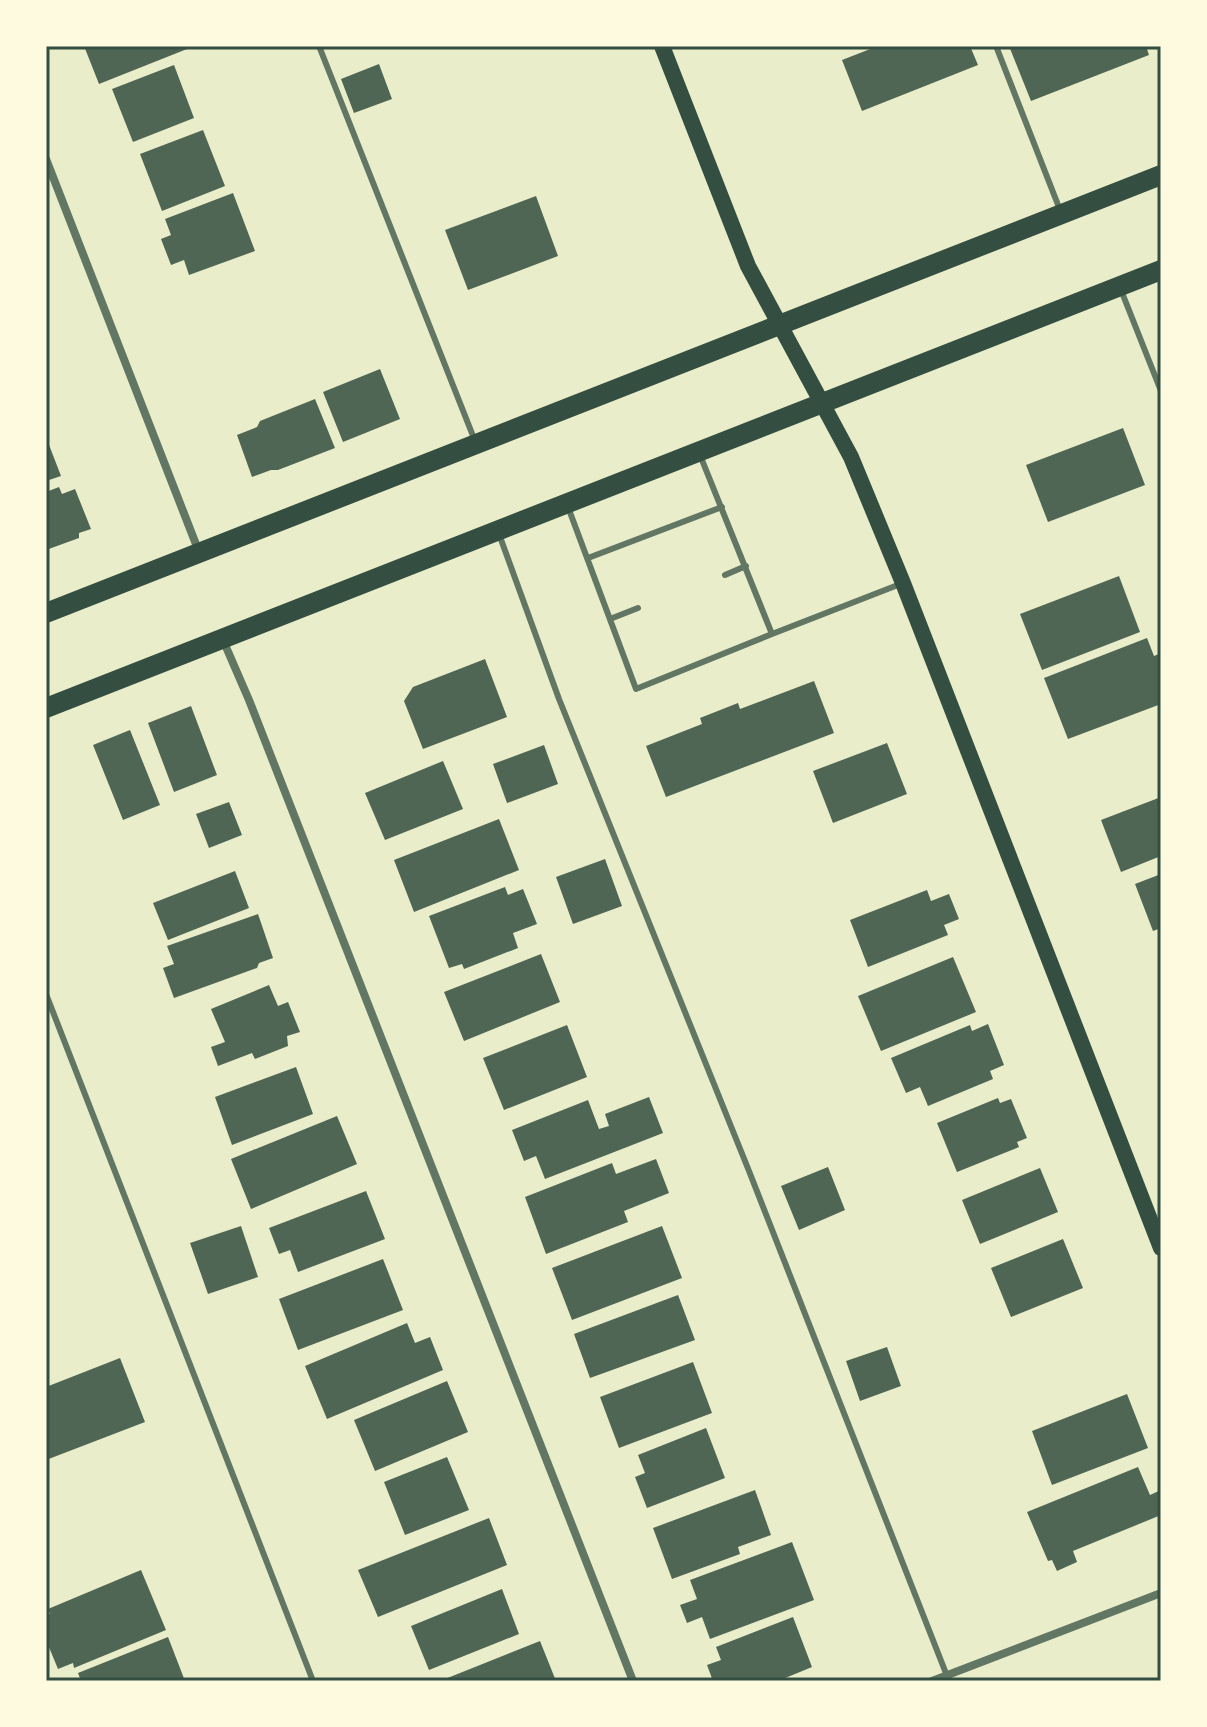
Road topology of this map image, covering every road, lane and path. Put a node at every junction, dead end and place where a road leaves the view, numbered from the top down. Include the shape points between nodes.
1 (319, 46) edge
2 (662, 46) edge
3 (996, 46) edge
4 (46, 159) edge
5 (1161, 175) edge
6 (1062, 214) junction
7 (1161, 270) edge
8 (1120, 287) junction
9 (781, 327) junction
10 (1161, 391) edge
11 (823, 403) junction
12 (475, 443) junction
13 (699, 452) junction
14 (567, 504) junction
15 (722, 507) junction
16 (498, 531) junction
17 (200, 553) junction
18 (588, 558) junction
19 (746, 566) junction
20 (725, 575) dead end
21 (903, 583) junction
22 (638, 608) dead end
23 (46, 613) edge
24 (610, 619) junction
25 (772, 634) junction
26 (222, 639) junction
27 (46, 708) edge
28 (46, 994) edge
29 (1161, 1248) edge
30 (1161, 1593) edge
31 (948, 1678) edge
32 (313, 1681) edge
33 (633, 1681) edge
34 (932, 1681) edge

1 - 12 lane
2 - 9 main road via 748,266
3 - 6 lane
4 - 17 street
5 - 6 main road
6 - 9 main road
7 - 8 main road
8 - 10 lane
8 - 11 main road
9 - 11 main road
9 - 12 main road
11 - 13 main road
11 - 21 main road
12 - 17 main road
13 - 14 main road
13 - 15 lane
14 - 16 main road
14 - 18 lane
15 - 18 lane
15 - 19 lane
16 - 26 main road
16 - 31 lane via 565,713
17 - 23 main road
18 - 24 lane
19 - 20 lane
19 - 25 lane
21 - 25 lane
21 - 29 main road
22 - 24 lane
24 - 25 lane via 636,689
26 - 27 main road
26 - 33 street
28 - 32 lane
30 - 31 street
31 - 34 street

